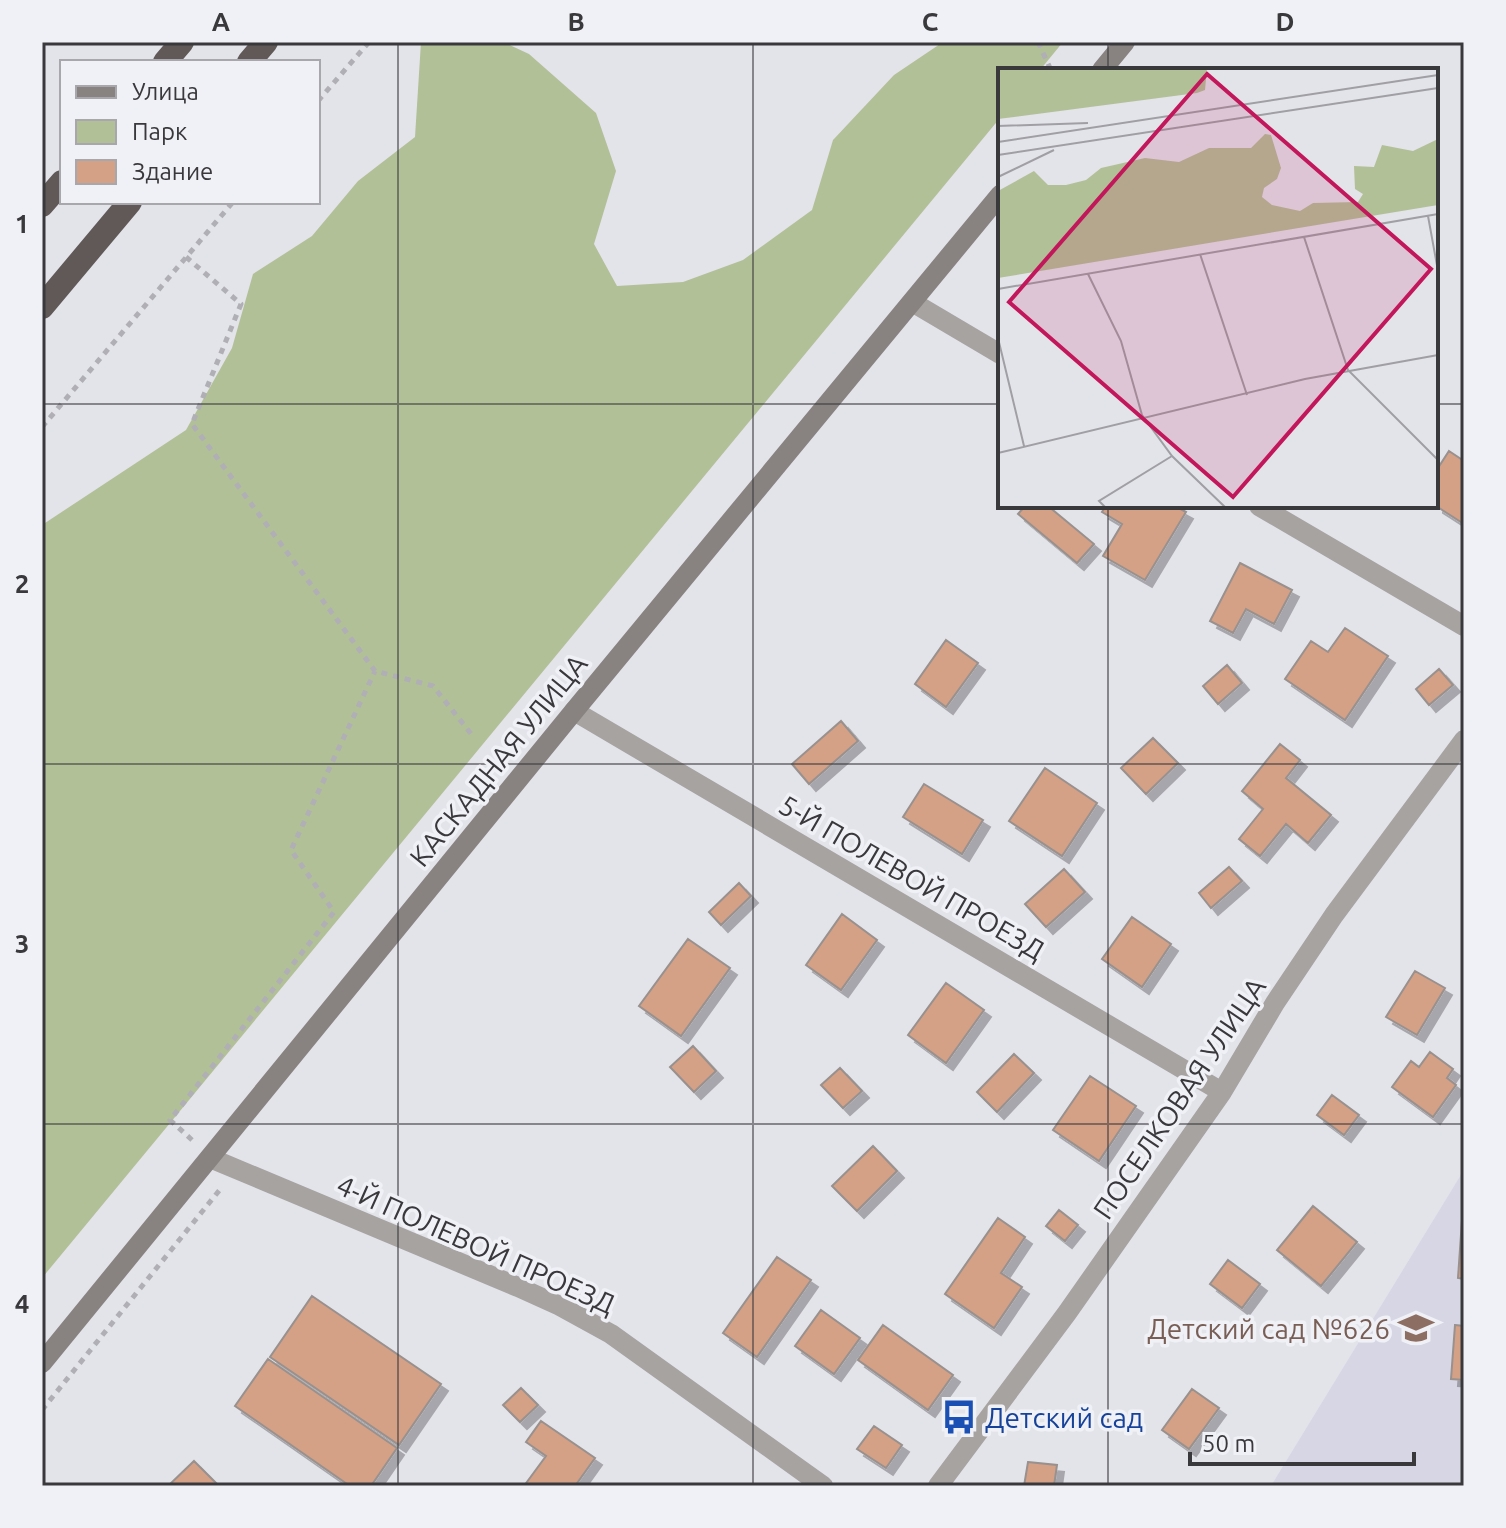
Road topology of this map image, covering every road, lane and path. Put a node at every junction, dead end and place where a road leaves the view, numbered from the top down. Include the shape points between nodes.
1 (182, 42) edge
2 (266, 42) edge
3 (369, 42) edge
4 (1038, 42) edge
5 (1125, 42) edge
6 (167, 60) edge
7 (251, 60) edge
8 (1050, 68) edge
9 (1104, 68) edge
10 (320, 99) edge
11 (60, 184) edge
12 (998, 197) edge
13 (128, 204) edge
14 (231, 204) edge
15 (42, 205) edge
16 (186, 257) junction
17 (912, 302) junction
18 (42, 307) edge
19 (998, 353) edge
20 (42, 427) edge
21 (1262, 508) edge
22 (1464, 626) edge
23 (375, 671) junction
24 (574, 711) junction
25 (472, 735) dead end
26 (1464, 740) edge
27 (1222, 1092) junction
28 (170, 1120) dead end
29 (210, 1158) junction
30 (237, 1169) junction
31 (42, 1363) edge
32 (42, 1410) edge
33 (823, 1486) edge
34 (938, 1486) edge

1 - 6 highway
2 - 7 highway
3 - 10 path
4 - 8 path
5 - 9 street
11 - 15 highway
12 - 17 street, КАСКАДНАЯ УЛИЦА
13 - 18 highway
14 - 16 path
16 - 20 path
16 - 23 path via 241,304 192,424
17 - 19 street
17 - 24 street, КАСКАДНАЯ УЛИЦА
21 - 22 street
23 - 25 path via 433,686
23 - 28 path via 291,850 334,912
24 - 27 street, 5-Й ПОЛЕВОЙ ПРОЕЗД
24 - 29 street, КАСКАДНАЯ УЛИЦА
26 - 27 street, ПОСЕЛКОВАЯ УЛИЦА via 1334,915
27 - 34 street, ПОСЕЛКОВАЯ УЛИЦА
29 - 30 street, 4-Й ПОЛЕВОЙ ПРОЕЗД
29 - 31 street, КАСКАДНАЯ УЛИЦА
30 - 32 path
30 - 33 street, 4-Й ПОЛЕВОЙ ПРОЕЗД via 560,1306 611,1334

